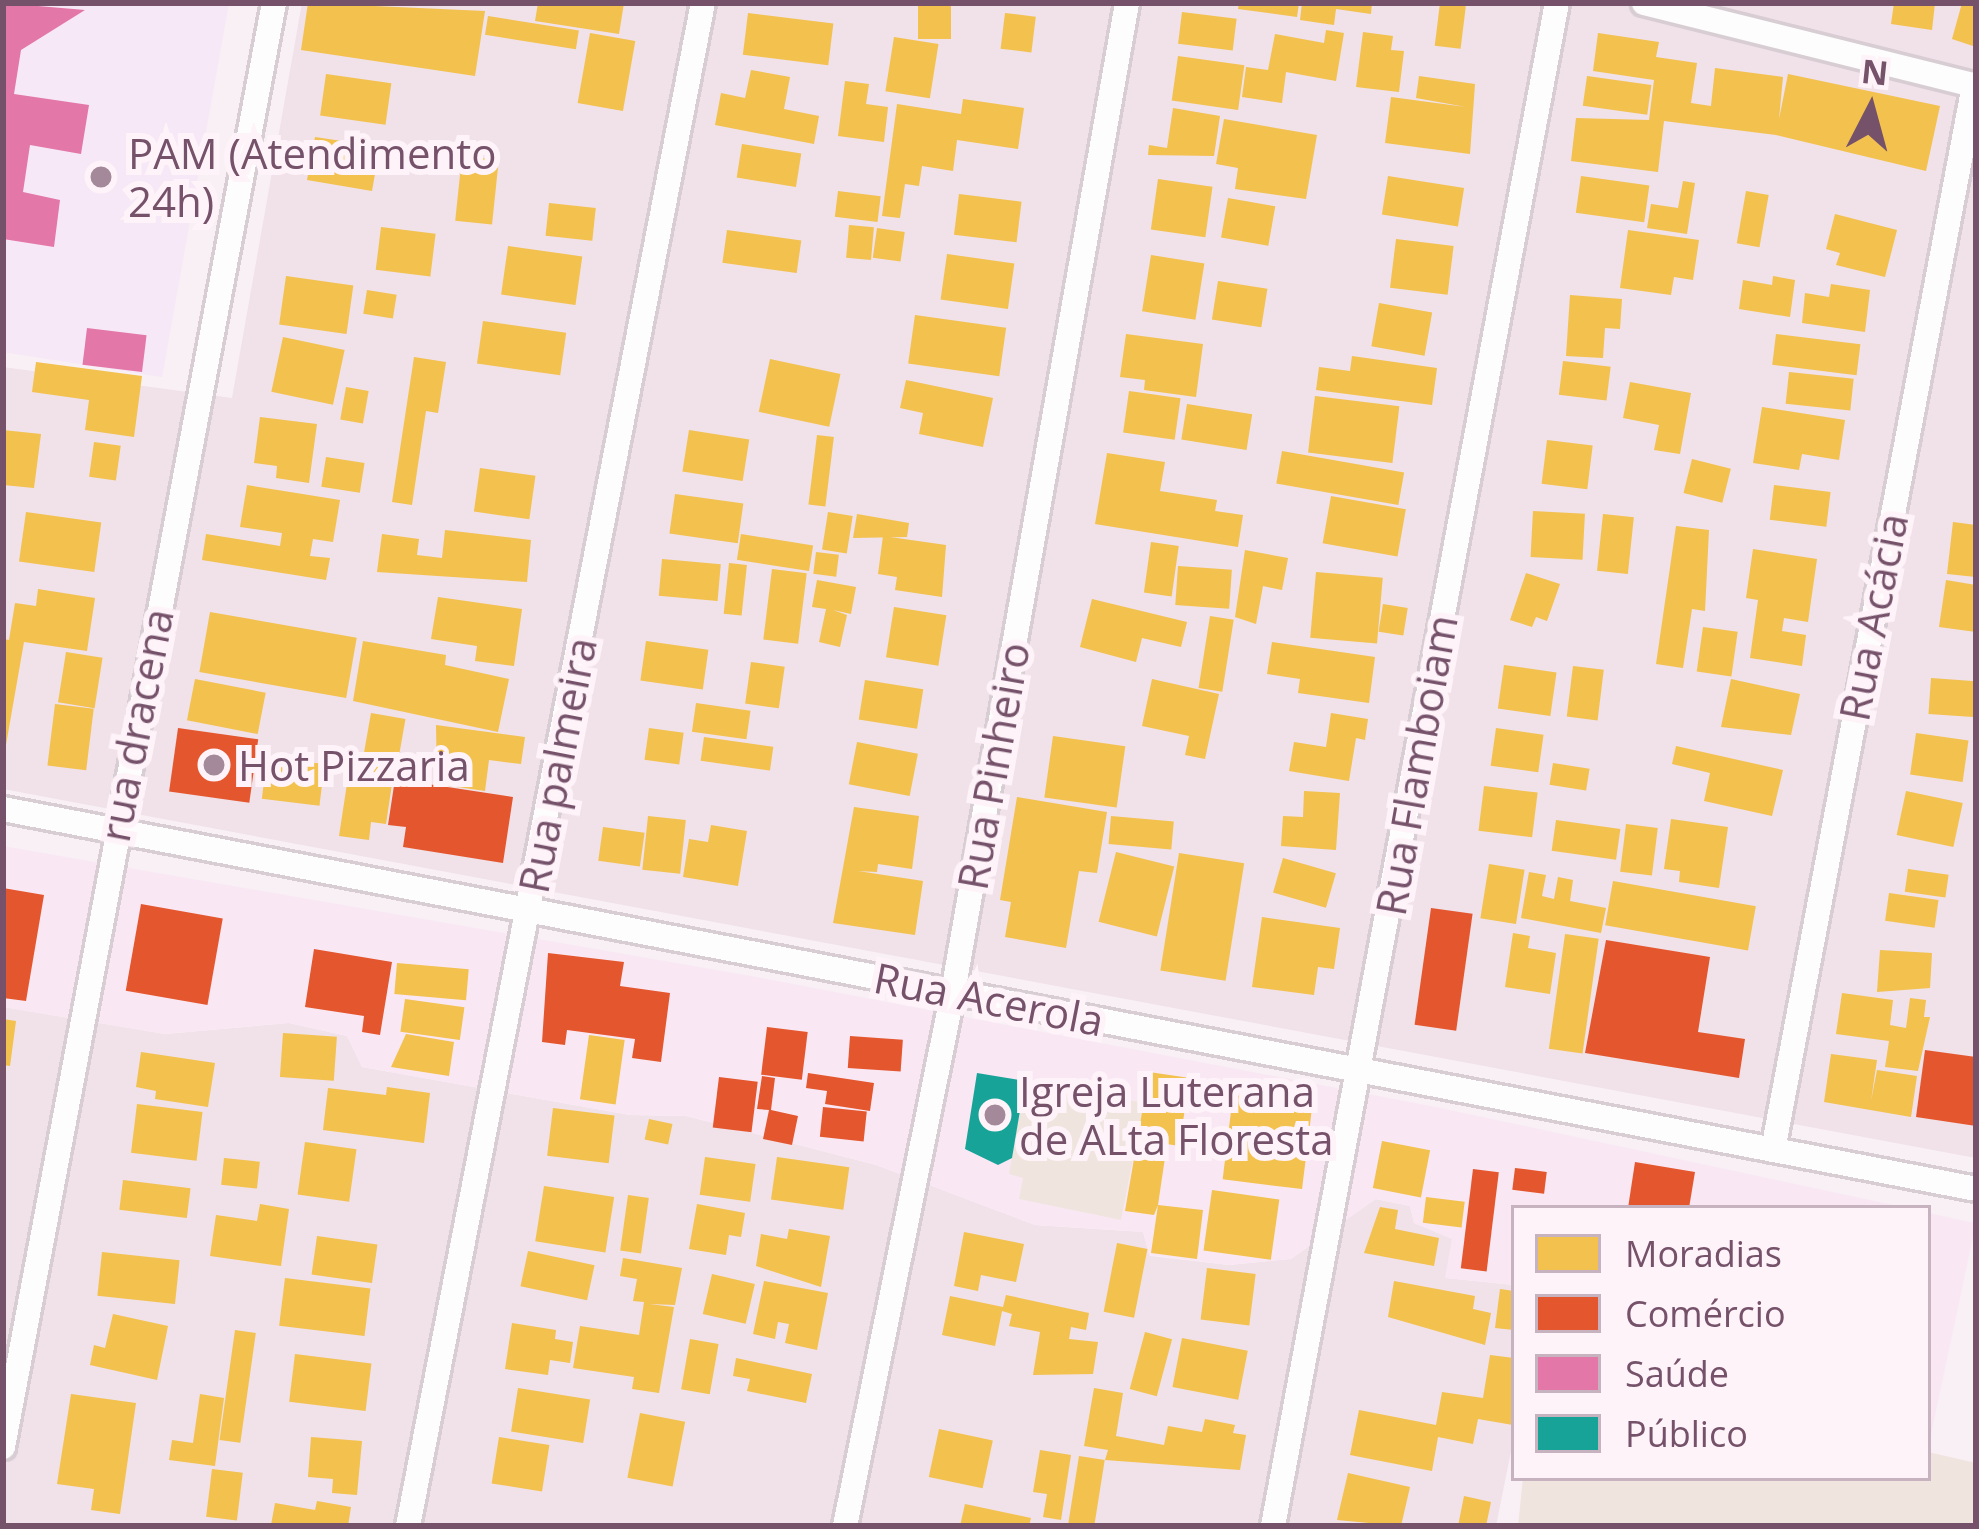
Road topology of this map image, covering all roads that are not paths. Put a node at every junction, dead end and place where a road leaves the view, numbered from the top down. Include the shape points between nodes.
1 (274, 3) edge
2 (703, 3) edge
3 (1127, 3) edge
4 (1557, 3) edge
5 (1644, 3) edge
6 (1731, 14) edge
7 (1975, 86) edge
8 (3, 809) edge
9 (116, 831) junction
10 (529, 910) junction
11 (953, 992) junction
12 (1360, 1070) junction
13 (1773, 1150) junction
14 (1976, 1189) edge
15 (3, 1448) edge
16 (408, 1526) edge
17 (845, 1526) edge
18 (1273, 1526) edge

1 - 9 street, rua dracena
2 - 10 street, Rua palmeira
3 - 11 street, Rua Pinheiro
4 - 12 street, Rua Flamboiam
5 - 6 street
6 - 7 street
7 - 13 street, Rua Acácia
8 - 9 street, Rua Acerola
9 - 10 street, Rua Acerola
9 - 15 street, rua dracena
10 - 11 street, Rua Acerola
10 - 16 street, Rua palmeira
11 - 12 street, Rua Acerola
11 - 17 street, Rua Pinheiro
12 - 13 street, Rua Acerola
12 - 18 street, Rua Flamboiam
13 - 14 street, Rua Acerola

